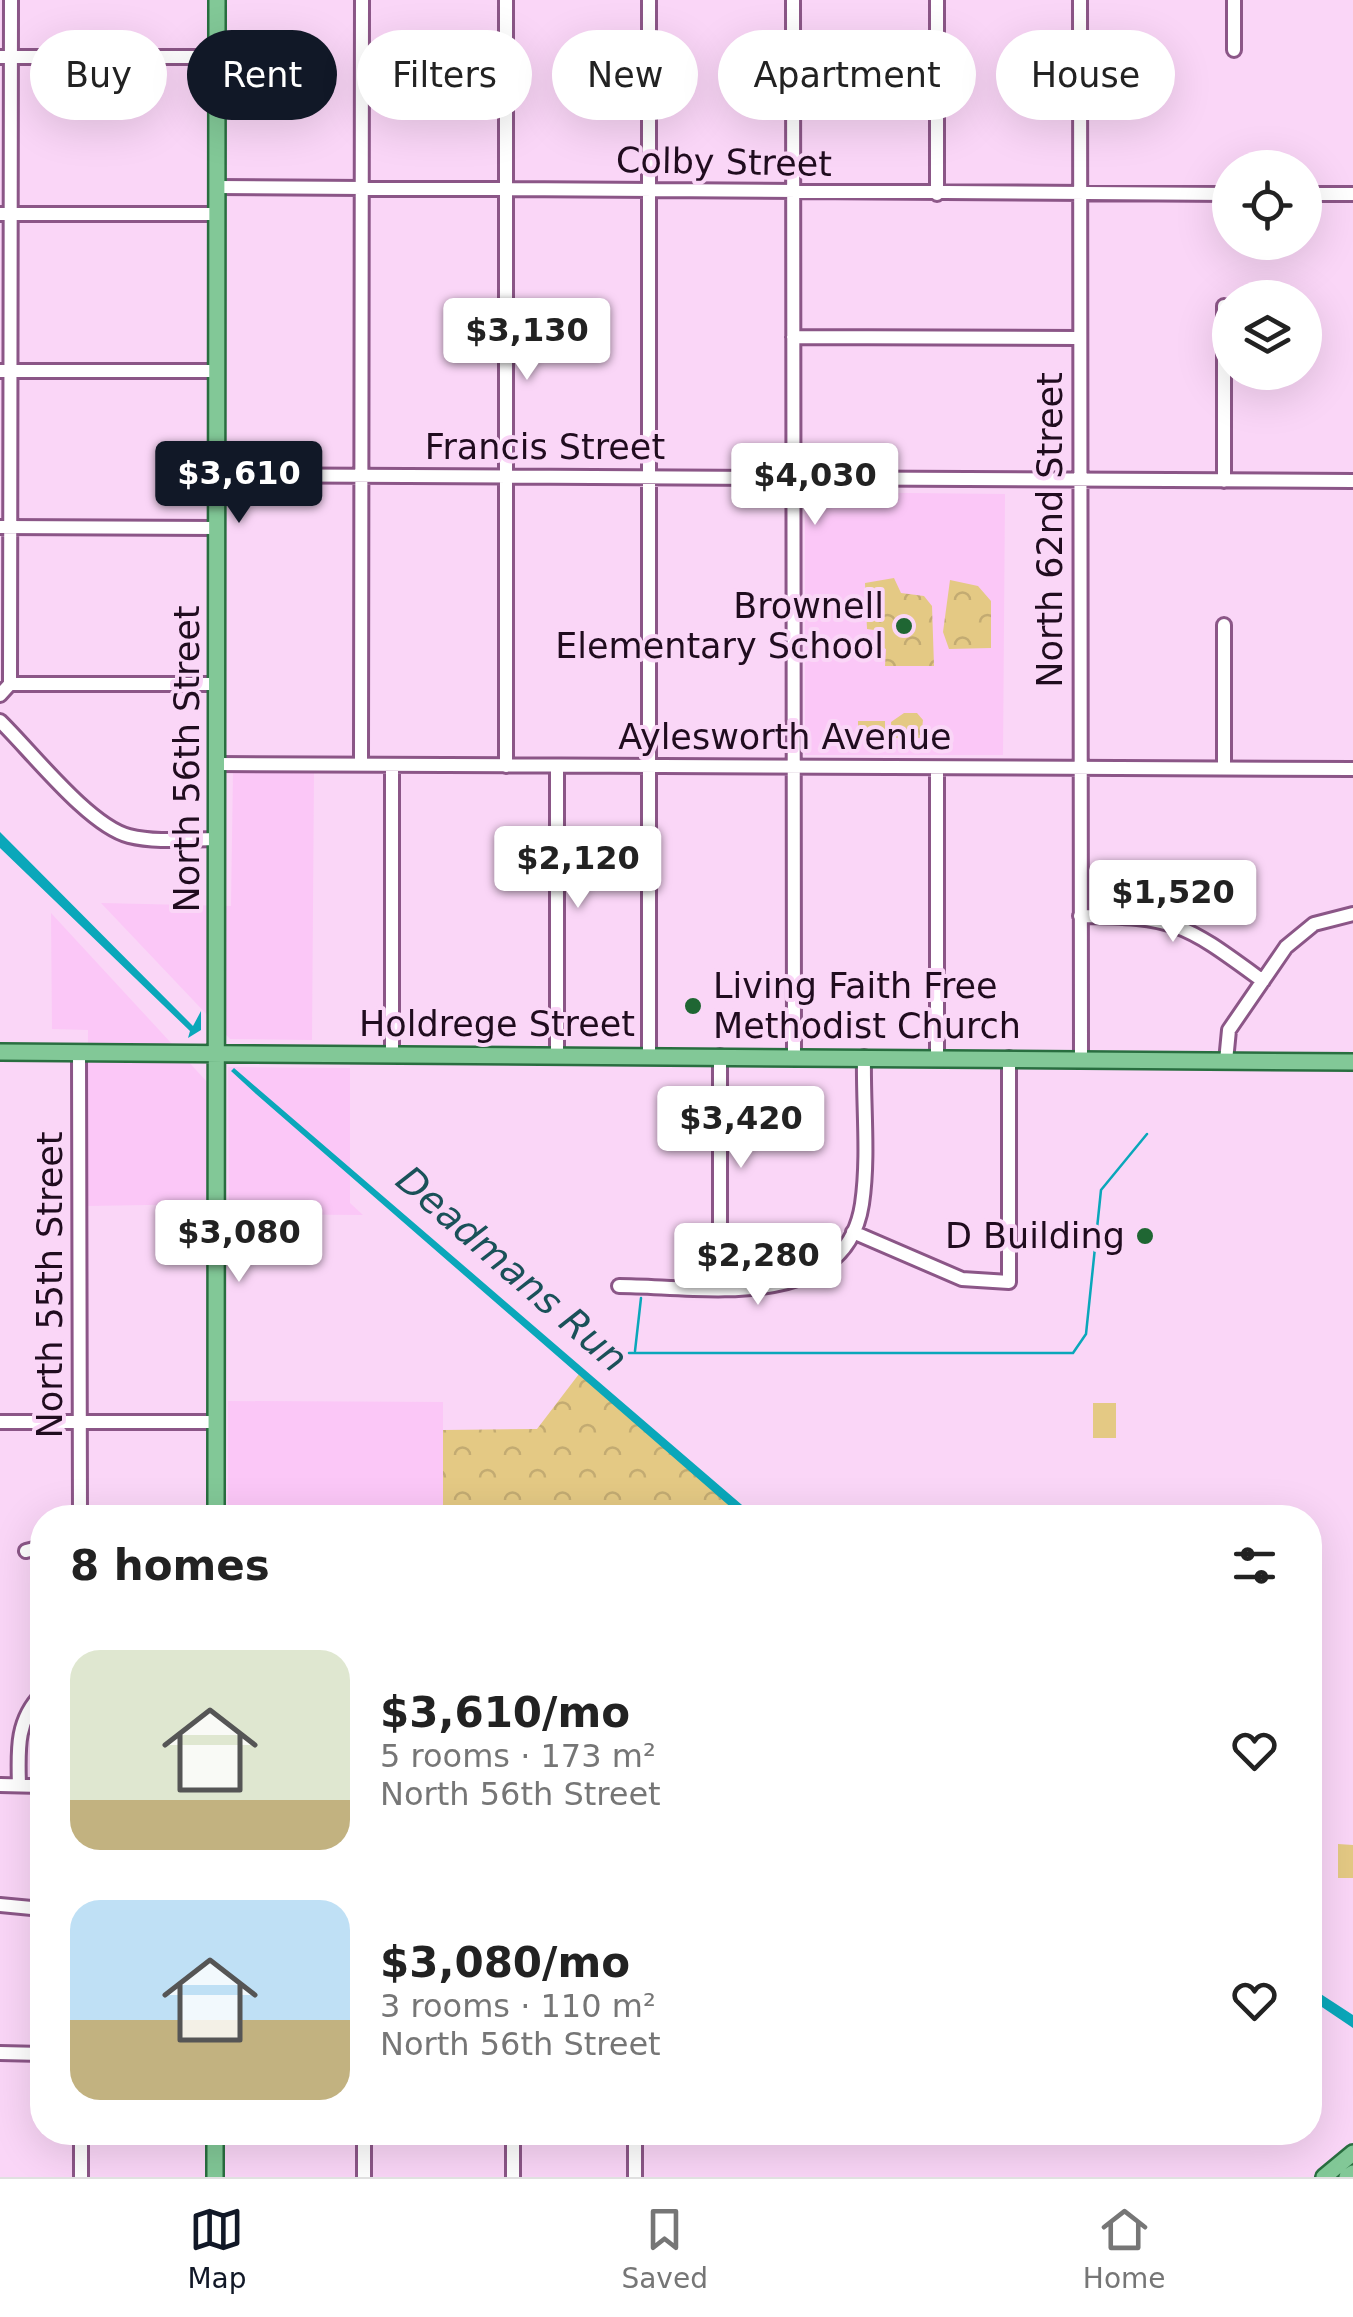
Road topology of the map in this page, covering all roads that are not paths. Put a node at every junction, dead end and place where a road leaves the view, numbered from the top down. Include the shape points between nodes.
1 (11, 0) edge
2 (217, 0) edge
3 (362, 0) edge
4 (506, 0) edge
5 (649, 0) edge
6 (793, 0) edge
7 (937, 0) edge
8 (1080, 0) edge
9 (1234, 0) edge
10 (217, 30) edge
11 (1234, 50) dead end
12 (5, 57) edge
13 (187, 57) edge
14 (217, 120) edge
15 (217, 187) junction
16 (362, 188) junction
17 (506, 190) junction
18 (649, 191) junction
19 (793, 193) junction
20 (937, 194) junction
21 (1080, 194) junction
22 (1212, 194) edge
23 (1322, 194) edge
24 (1353, 194) edge
25 (5, 214) edge
26 (217, 214) junction
27 (792, 337) junction
28 (1080, 338) junction
29 (5, 370) edge
30 (217, 371) junction
31 (1224, 390) edge
32 (217, 475) junction
33 (362, 476) junction
34 (506, 477) junction
35 (649, 478) junction
36 (793, 480) junction
37 (1080, 481) junction
38 (1224, 481) junction
39 (1353, 482) edge
40 (5, 527) edge
41 (217, 528) junction
42 (1224, 625) dead end
43 (217, 684) junction
44 (5, 690) edge
45 (0, 721) edge
46 (217, 764) junction
47 (362, 764) junction
48 (392, 765) junction
49 (506, 766) junction
50 (558, 766) junction
51 (649, 767) junction
52 (793, 768) junction
53 (936, 768) junction
54 (1081, 768) junction
55 (1224, 768) junction
56 (1353, 769) edge
57 (216, 839) junction
58 (1353, 914) edge
59 (1080, 916) junction
60 (1264, 981) junction
61 (0, 1052) edge
62 (80, 1052) junction
63 (216, 1052) junction
64 (392, 1054) junction
65 (556, 1055) junction
66 (649, 1056) junction
67 (720, 1056) junction
68 (794, 1057) junction
69 (864, 1057) junction
70 (937, 1058) junction
71 (1010, 1058) junction
72 (1081, 1059) junction
73 (1226, 1061) junction
74 (1353, 1062) edge
75 (853, 1232) junction
76 (618, 1286) dead end
77 (720, 1286) junction
78 (0, 1422) edge
79 (80, 1422) junction
80 (216, 1422) junction
81 (80, 1505) edge
82 (216, 1505) edge
83 (30, 1550) edge
84 (26, 1551) dead end
85 (30, 1708) edge
86 (0, 1785) edge
87 (19, 1785) junction
88 (30, 1785) edge
89 (0, 1905) edge
90 (30, 1908) edge
91 (0, 2053) edge
92 (30, 2054) edge
93 (81, 2145) edge
94 (215, 2145) edge
95 (364, 2145) edge
96 (513, 2145) edge
97 (634, 2145) edge
98 (1353, 2153) edge
99 (81, 2177) edge
100 (215, 2177) edge
101 (364, 2177) edge
102 (513, 2177) edge
103 (634, 2177) edge
104 (1324, 2177) edge

1 - 12 street
2 - 10 main road, North 56th Street
3 - 16 street
4 - 17 street
5 - 18 street
6 - 19 street
7 - 20 street
8 - 21 street, North 62nd Street
9 - 11 street
12 - 13 street
12 - 25 street
14 - 15 main road, North 56th Street
15 - 16 street, Colby Street
15 - 26 main road, North 56th Street
16 - 17 street, Colby Street
16 - 33 street
17 - 18 street, Colby Street
17 - 34 street
18 - 19 street, Colby Street
18 - 35 street
19 - 20 street, Colby Street
19 - 27 street
20 - 21 street, Colby Street
21 - 22 street, Colby Street
21 - 28 street, North 62nd Street
23 - 24 street
25 - 26 street
25 - 29 street
26 - 30 main road, North 56th Street
27 - 28 street
27 - 36 street
28 - 37 street, North 62nd Street
29 - 30 street
29 - 40 street
30 - 32 main road, North 56th Street
31 - 38 street
32 - 33 street, Francis Street
32 - 41 main road, North 56th Street
33 - 34 street, Francis Street
33 - 47 street
34 - 35 street, Francis Street
34 - 49 street
35 - 36 street, Francis Street
35 - 51 street
36 - 37 street, Francis Street
36 - 52 street
37 - 38 street, Francis Street
37 - 54 street, North 62nd Street
38 - 39 street, Francis Street
40 - 41 street
40 - 44 street
41 - 43 main road, North 56th Street
42 - 55 street
43 - 44 street
43 - 46 main road, North 56th Street
45 - 57 street via 120,833
46 - 47 street, Aylesworth Avenue
46 - 57 main road, North 56th Street
47 - 48 street, Aylesworth Avenue
48 - 49 street, Aylesworth Avenue
48 - 64 street
49 - 50 street, Aylesworth Avenue
50 - 51 street, Aylesworth Avenue
50 - 65 street
51 - 52 street, Aylesworth Avenue
51 - 66 street
52 - 53 street, Aylesworth Avenue
52 - 68 street
53 - 54 street, Aylesworth Avenue
53 - 70 street
54 - 55 street, Aylesworth Avenue
54 - 59 street, North 62nd Street
55 - 56 street, Aylesworth Avenue
57 - 63 main road, North 56th Street
58 - 60 street via 1301,932
59 - 60 street via 1144,916 1178,924
59 - 72 street, North 62nd Street
60 - 73 street via 1229,1030
61 - 62 main road, Holdrege Street
62 - 63 main road, Holdrege Street
62 - 79 street, North 55th Street
63 - 64 main road, Holdrege Street
63 - 80 main road, North 56th Street
64 - 65 main road, Holdrege Street
65 - 66 main road, Holdrege Street
66 - 67 main road, Holdrege Street
67 - 68 main road, Holdrege Street
67 - 77 street
68 - 69 main road, Holdrege Street
69 - 70 main road, Holdrege Street
69 - 75 street via 863,1190
70 - 71 main road, Holdrege Street
71 - 72 main road, Holdrege Street
71 - 75 street via 1009,1282 962,1279
72 - 73 main road, Holdrege Street
73 - 74 main road, Holdrege Street
75 - 77 street via 829,1264 801,1280
76 - 77 street
78 - 79 street
79 - 80 street
79 - 81 street, North 55th Street
80 - 82 main road, North 56th Street
83 - 84 street
85 - 87 street via 21,1728
86 - 87 street
87 - 88 street
89 - 90 street
91 - 92 street
93 - 99 street
94 - 100 main road
95 - 101 street
96 - 102 street
97 - 103 street
98 - 104 main road

